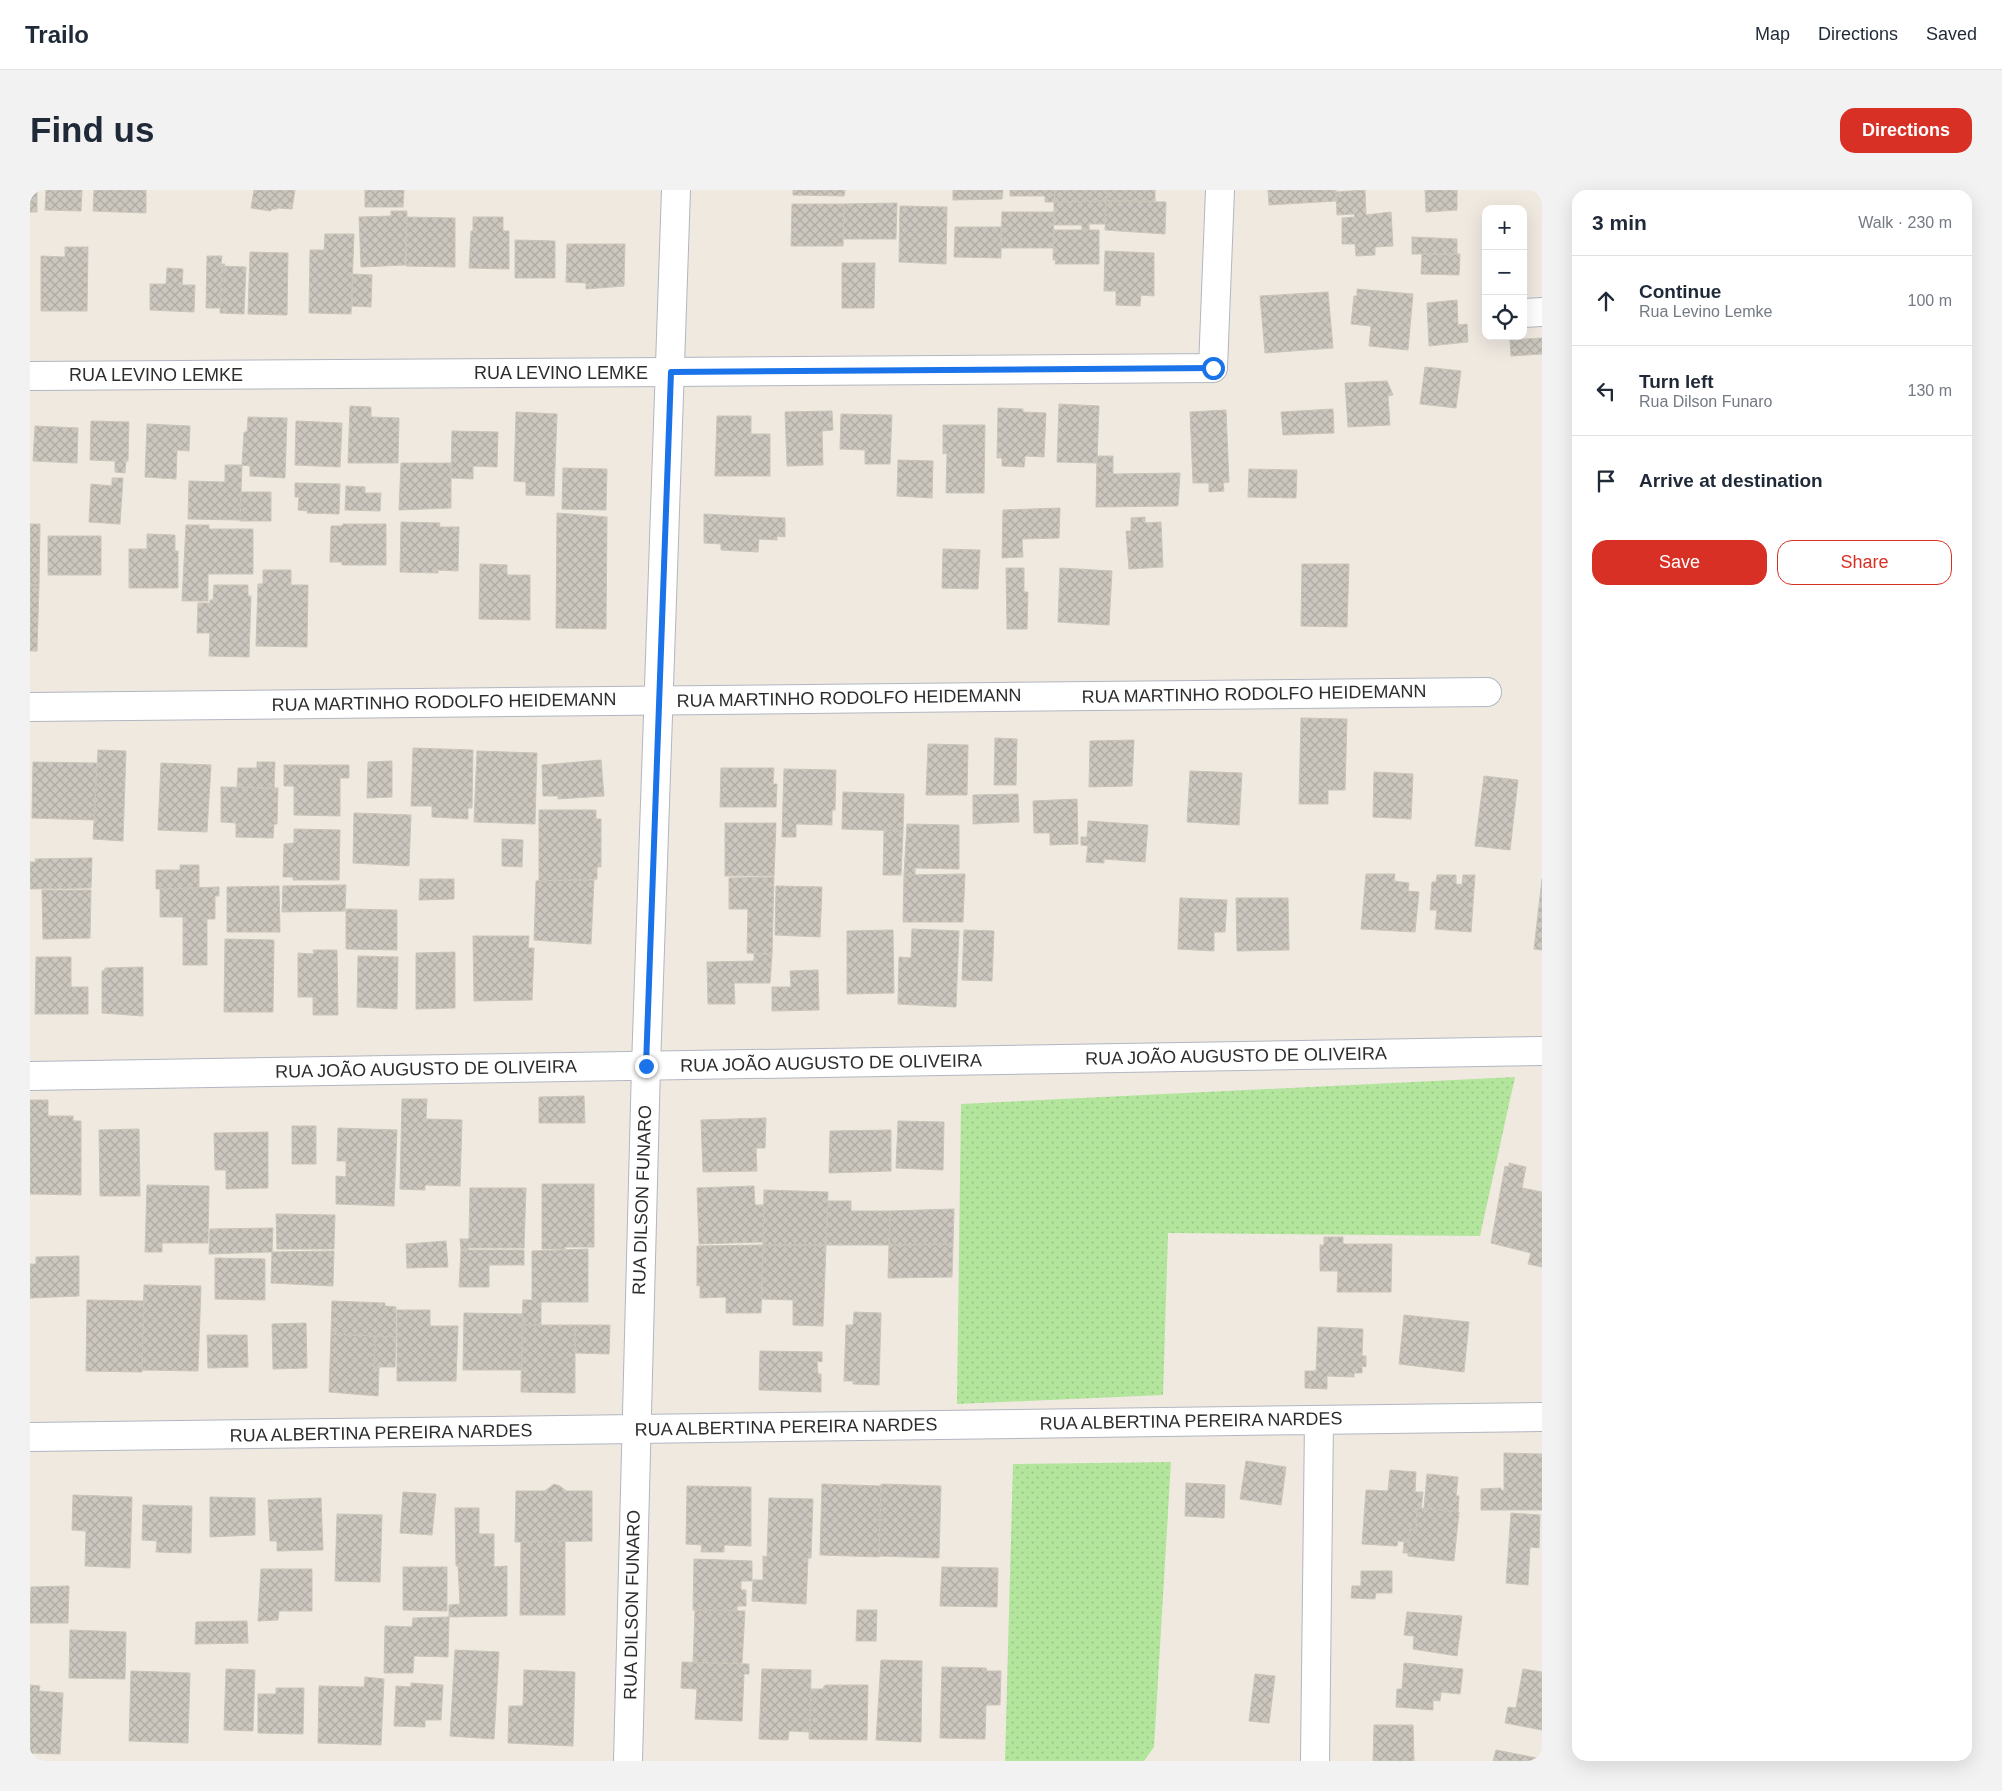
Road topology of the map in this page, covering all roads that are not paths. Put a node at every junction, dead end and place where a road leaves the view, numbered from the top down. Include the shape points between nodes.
1 (676, 190) edge
2 (1220, 190) edge
3 (1527, 312) edge
4 (1542, 312) edge
5 (671, 372) junction
6 (30, 376) edge
7 (1487, 692) dead end
8 (659, 699) junction
9 (30, 707) edge
10 (1542, 1051) edge
11 (646, 1066) junction
12 (30, 1076) edge
13 (1542, 1417) edge
14 (1319, 1420) junction
15 (636, 1429) junction
16 (30, 1437) edge
17 (628, 1761) edge
18 (1316, 1761) edge

1 - 5 street, RUA DILSON FUNARO
2 - 5 street, RUA LEVINO LEMKE via 1213,368
3 - 4 street
5 - 6 street, RUA LEVINO LEMKE
5 - 8 street, RUA DILSON FUNARO
7 - 8 street, RUA MARTINHO RODOLFO HEIDEMANN
8 - 9 street, RUA MARTINHO RODOLFO HEIDEMANN
8 - 11 street, RUA DILSON FUNARO
10 - 11 street, RUA JOÃO AUGUSTO DE OLIVEIRA
11 - 12 street, RUA JOÃO AUGUSTO DE OLIVEIRA
11 - 15 street, RUA DILSON FUNARO
13 - 14 street, RUA ALBERTINA PEREIRA NARDES
14 - 15 street, RUA ALBERTINA PEREIRA NARDES
14 - 18 street
15 - 16 street, RUA ALBERTINA PEREIRA NARDES
15 - 17 street, RUA DILSON FUNARO

